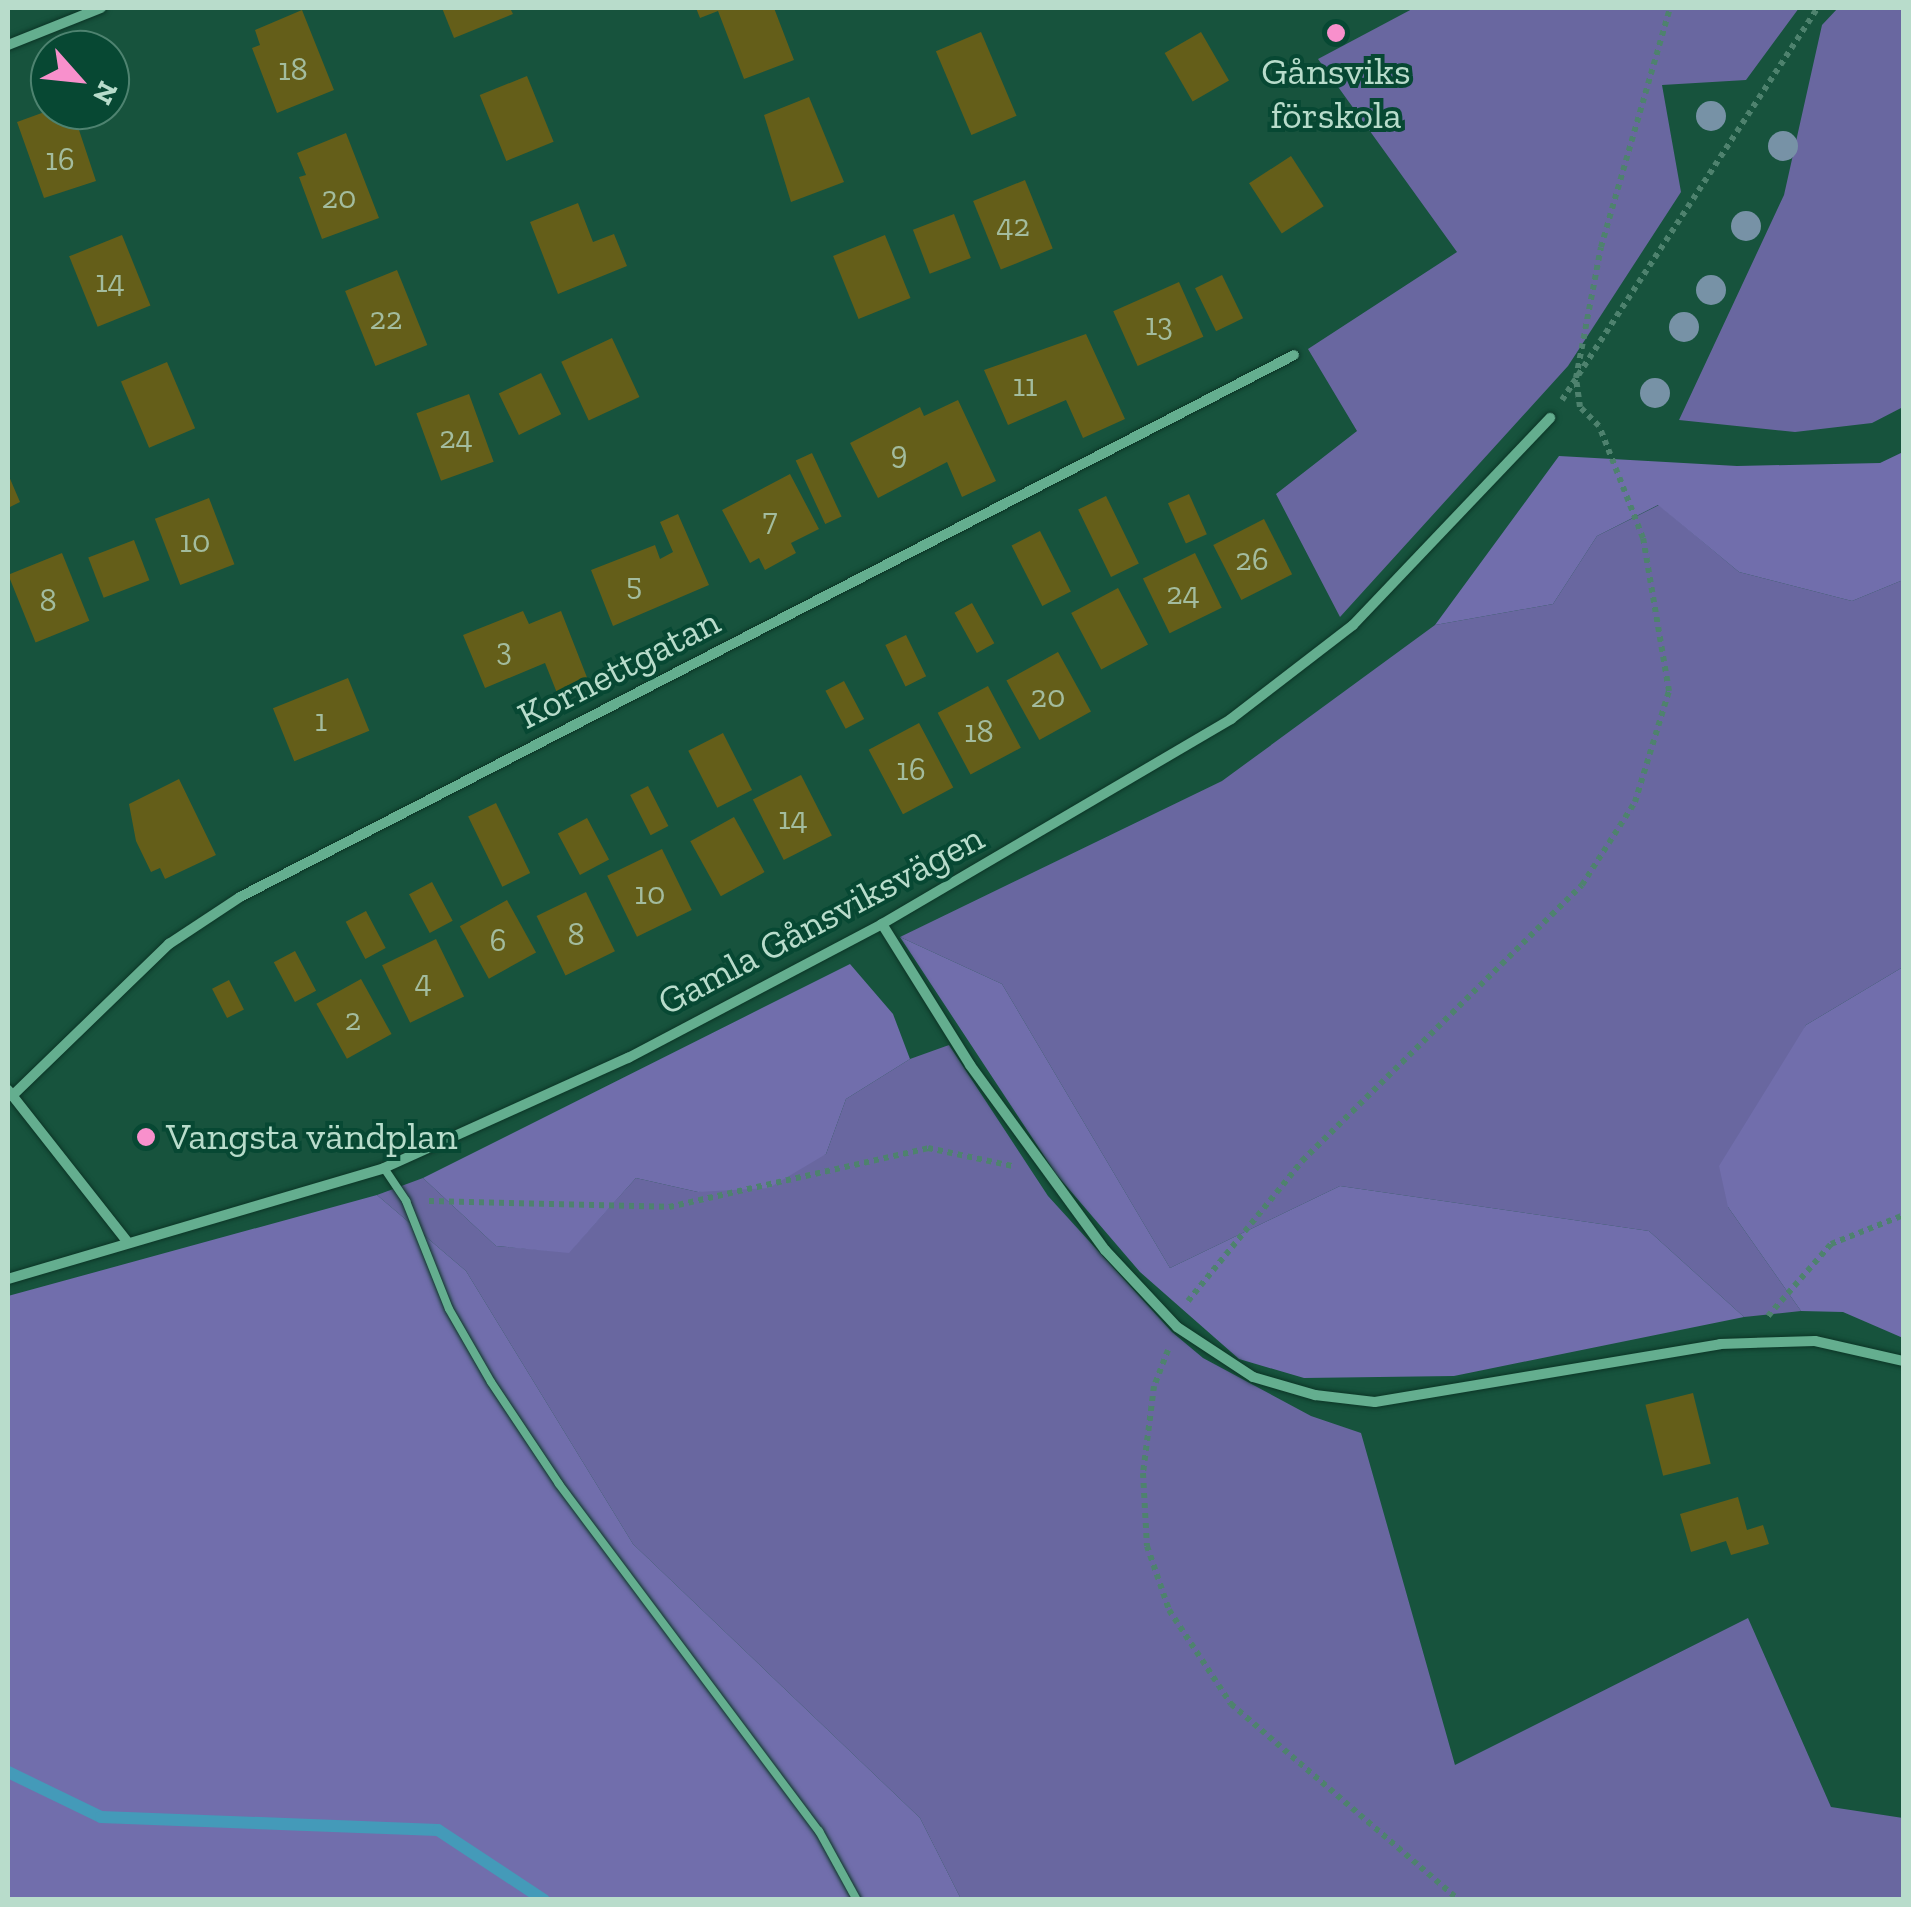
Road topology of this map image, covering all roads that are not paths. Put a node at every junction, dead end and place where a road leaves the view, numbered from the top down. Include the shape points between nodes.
1 (101, 8) edge
2 (8, 45) edge
3 (1294, 355) dead end
4 (1550, 418) road end
5 (882, 924) junction
6 (10, 1093) edge
7 (384, 1168) junction
8 (126, 1240) junction
9 (8, 1279) edge
10 (1904, 1361) edge
11 (857, 1900) edge

1 - 2 street
3 - 6 street, Kornettgatan via 240,897 169,944
4 - 5 street, Gamla Gånsviksvägen via 1353,625 1231,719
5 - 7 street, Gamla Gånsviksvägen via 628,1058
5 - 10 street via 970,1065 1105,1250 1177,1327 1253,1377 1314,1395 1375,1402 1638,1354 1743,1344 1815,1340
6 - 8 street
7 - 8 street, Gamla Gånsviksvägen via 247,1214
7 - 11 lane via 406,1200 449,1309 491,1382 559,1484 818,1831
8 - 9 street, Gamla Gånsviksvägen

